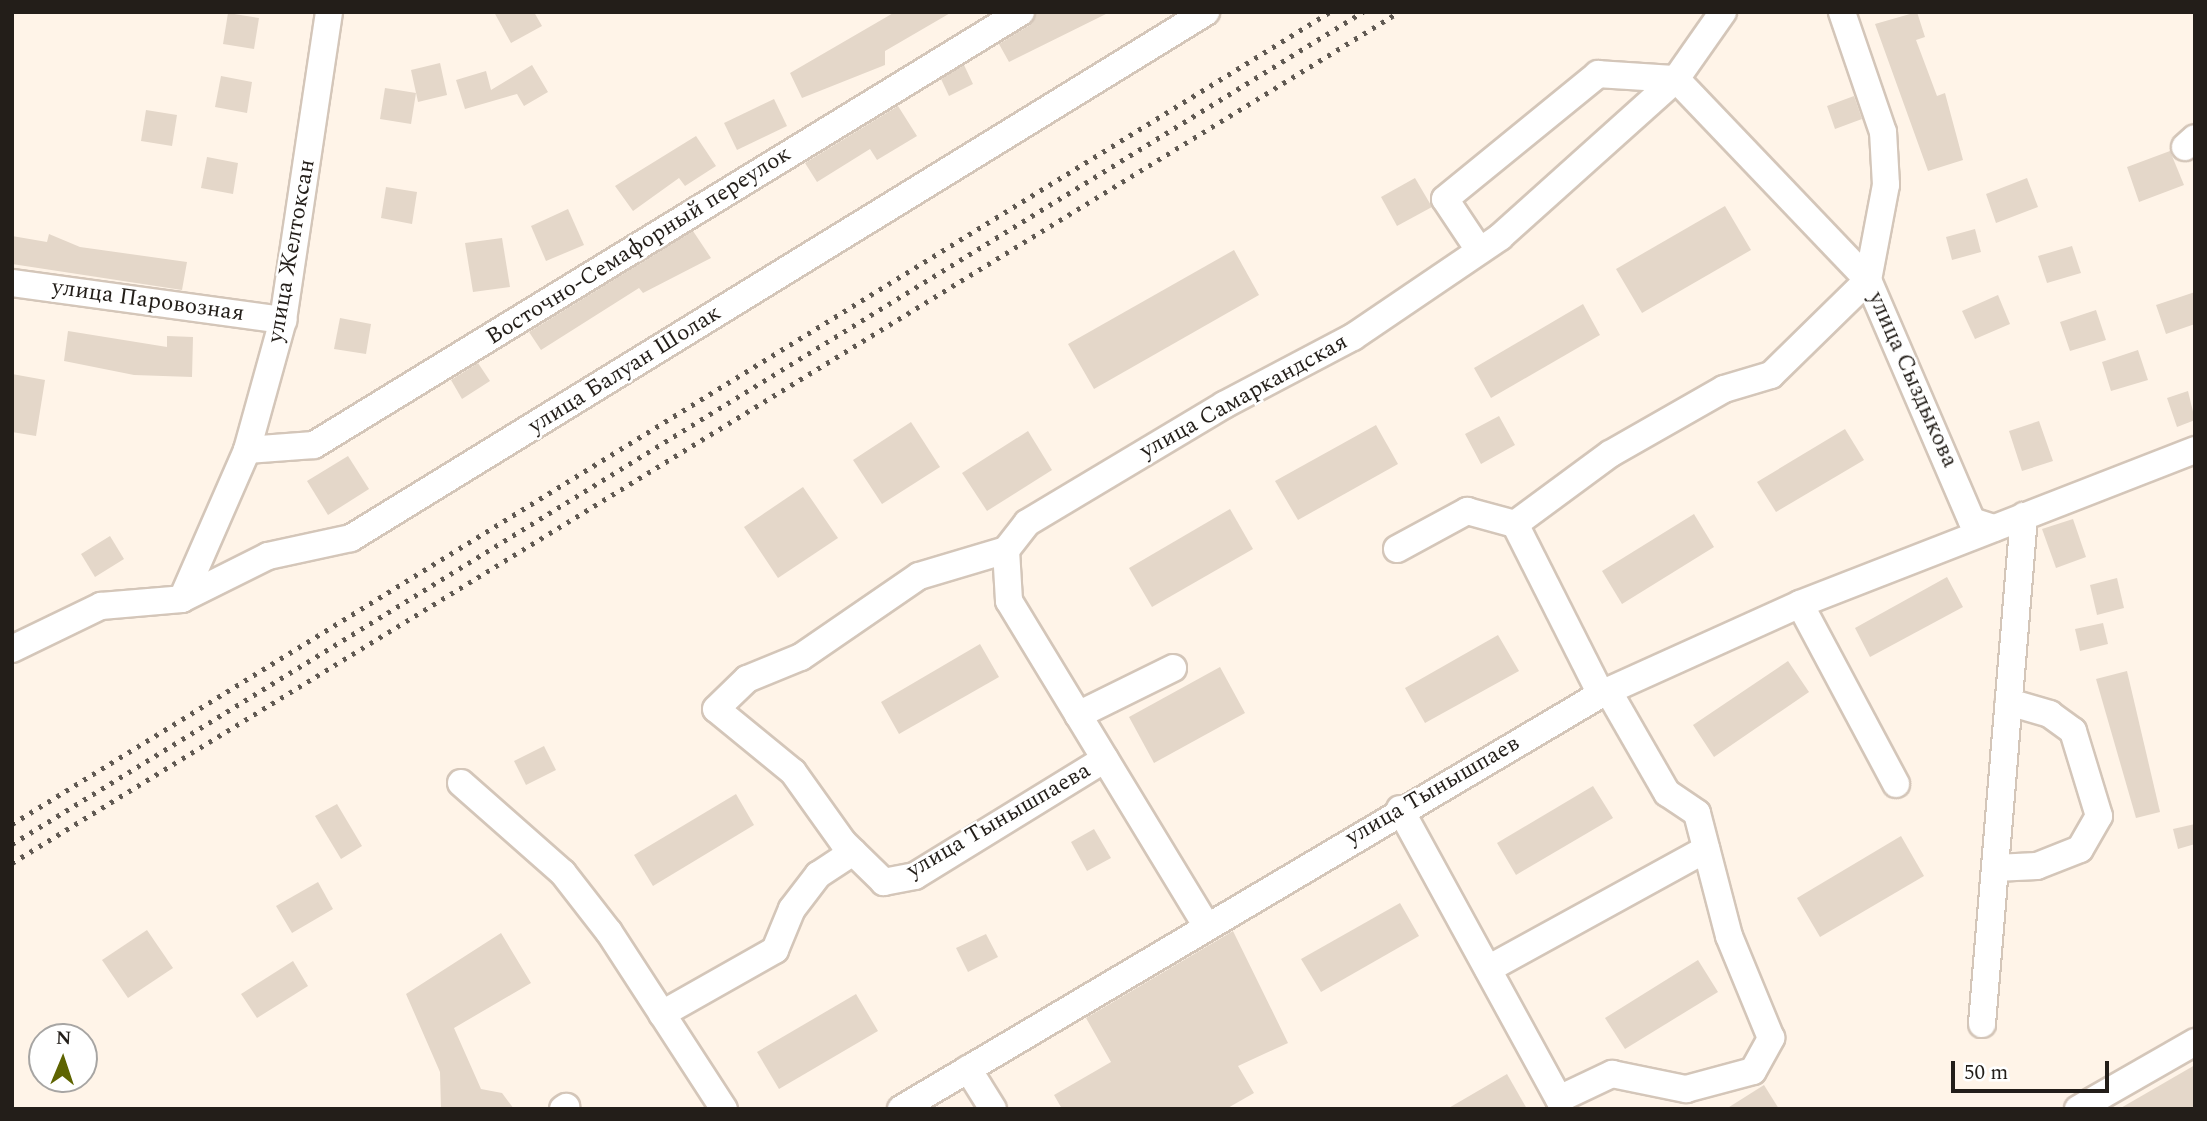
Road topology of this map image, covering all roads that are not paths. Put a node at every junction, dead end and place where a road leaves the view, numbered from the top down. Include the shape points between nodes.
1 (329, 12) edge
2 (1021, 12) edge
3 (1206, 12) edge
4 (1723, 12) edge
5 (1842, 12) edge
6 (1676, 79) junction
7 (1479, 250) junction
8 (1868, 280) junction
9 (12, 283) edge
10 (284, 320) junction
11 (247, 450) junction
12 (2195, 450) edge
13 (2024, 516) junction
14 (1515, 524) junction
15 (1994, 528) junction
16 (1397, 549) dead end
17 (1006, 550) junction
18 (182, 599) junction
19 (1800, 604) junction
20 (12, 649) edge
21 (1173, 668) dead end
22 (1605, 693) junction
23 (2009, 702) junction
24 (1079, 715) junction
25 (1105, 759) junction
26 (461, 783) dead end
27 (1896, 783) dead end
28 (1400, 809) junction
29 (1706, 849) junction
30 (853, 852) junction
31 (1995, 868) junction
32 (1205, 923) junction
33 (1488, 969) junction
34 (663, 1014) junction
35 (1982, 1024) dead end
36 (2195, 1042) edge
37 (968, 1069) junction
38 (1557, 1104) edge
39 (724, 1109) edge
40 (901, 1109) edge
41 (993, 1109) edge
42 (2078, 1109) edge

1 - 10 street, улица Желтоксан
2 - 11 street, Восточно-Семафорный переулок via 314,445
3 - 18 street, улица Балуан Шолак via 351,538 268,556
4 - 6 street, улица Самаркандская
5 - 8 street via 1883,132 1885,185
6 - 7 street, улица Самаркандская
6 - 7 street via 1598,74 1445,199
6 - 8 street, улица Сыздыкова
7 - 17 street, улица Самаркандская via 1353,337 1224,405 1027,523
8 - 14 street via 1770,375 1724,389 1610,453
8 - 15 street, улица Сыздыкова via 1972,521
9 - 10 street, улица Паровозная
10 - 11 street, улица Желтоксан
11 - 18 street, улица Желтоксан
12 - 13 street, улица Тынышпаев
13 - 15 street, улица Тынышпаев
13 - 23 street
14 - 16 street via 1466,512
14 - 22 street
15 - 19 street, улица Тынышпаев
17 - 24 street, улица Тынышпаева via 1009,601
17 - 30 street, улица Тынышпаева via 919,576 801,657 747,679 716,709 793,772
18 - 20 street, улица Балуан Шолак via 101,606
19 - 22 street, улица Тынышпаев
19 - 27 street
21 - 24 street
22 - 28 street, улица Тынышпаев
22 - 29 street via 1667,793 1697,813
23 - 31 street
23 - 31 street via 2050,714 2073,731 2099,816 2080,849 2037,866
24 - 25 street, улица Тынышпаева
25 - 30 street, улица Тынышпаева via 915,876 884,882
25 - 32 street, улица Тынышпаева
26 - 34 street via 563,873
28 - 32 street, улица Тынышпаев
28 - 33 street
29 - 33 street
29 - 38 street via 1730,936 1772,1038 1753,1071 1686,1090 1612,1074
30 - 34 street via 818,875 792,909 775,950
31 - 35 street
32 - 37 street, улица Тынышпаев
33 - 38 street
34 - 39 street
36 - 42 street
37 - 40 street, улица Тынышпаев
37 - 41 street

